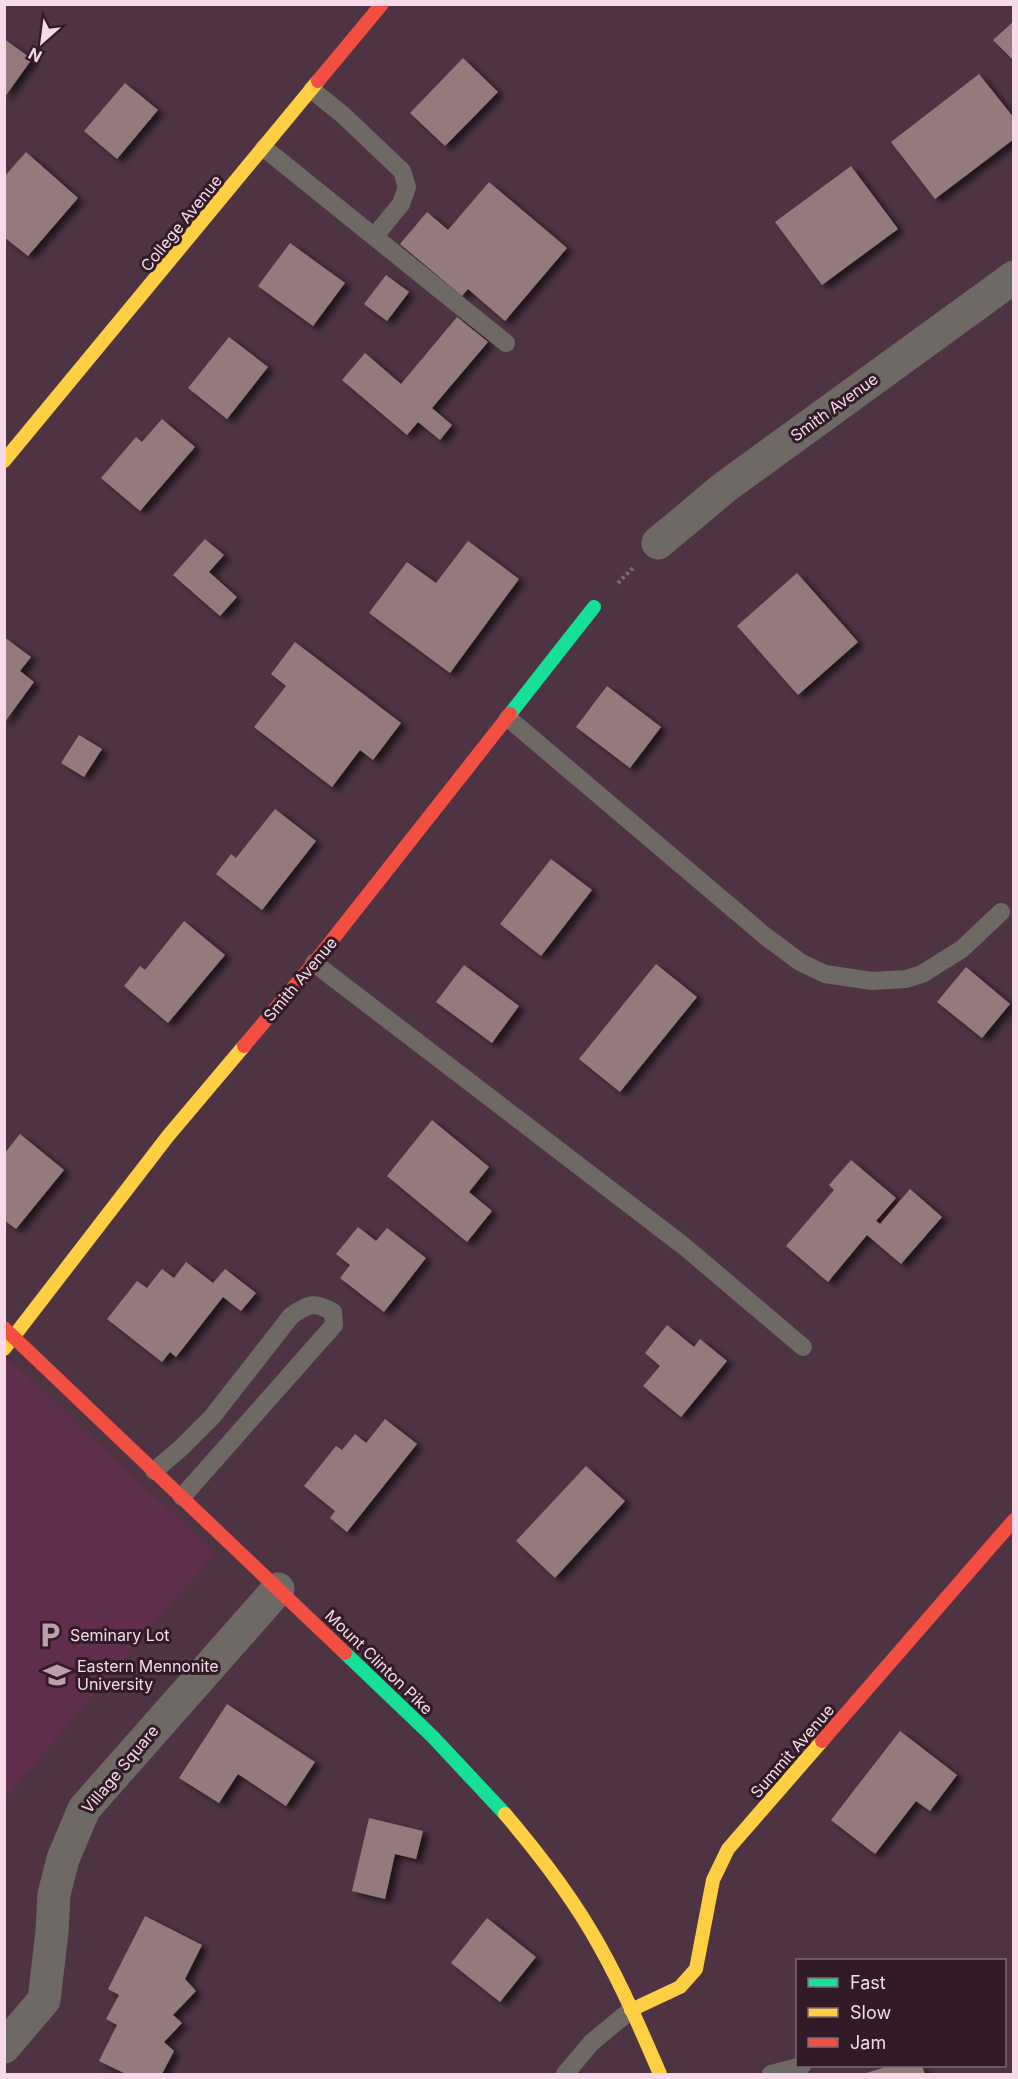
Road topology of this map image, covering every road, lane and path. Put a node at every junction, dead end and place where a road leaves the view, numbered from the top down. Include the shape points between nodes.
1 (382, 4) edge
2 (312, 90) junction
3 (264, 148) junction
4 (374, 237) junction
5 (1014, 277) edge
6 (506, 343) dead end
7 (4, 461) edge
8 (658, 543) joint
9 (594, 607) joint
10 (508, 718) junction
11 (1001, 912) dead end
12 (314, 963) junction
13 (10, 1333) edge
14 (803, 1347) dead end
15 (4, 1349) edge
16 (154, 1471) junction
17 (182, 1497) junction
18 (1014, 1520) edge
19 (278, 1588) junction
20 (631, 2010) junction
21 (4, 2047) edge
22 (798, 2067) edge
23 (565, 2074) edge
24 (660, 2074) edge
25 (771, 2074) edge

1 - 2 street, College Avenue
2 - 3 street, College Avenue
2 - 4 lane via 402,171 407,187 401,204
3 - 4 lane
3 - 7 street, College Avenue
4 - 6 lane
5 - 8 street, Smith Avenue via 734,480
8 - 9 path
9 - 10 street, Smith Avenue
10 - 11 lane via 765,936 800,962 825,974 872,981 914,977 962,949
10 - 12 street, Smith Avenue
12 - 13 street, Smith Avenue
12 - 14 lane via 685,1247
13 - 15 street, Smith Avenue
13 - 16 street, Mount Clinton Pike
16 - 17 street, Mount Clinton Pike
16 - 17 lane via 212,1417 291,1316 306,1305 321,1305 333,1312 334,1325 321,1342
17 - 19 street, Mount Clinton Pike
18 - 20 street, Summit Avenue via 728,1850 713,1880 699,1960 690,1977 681,1987
19 - 20 street, Mount Clinton Pike via 499,1804 589,1927
19 - 21 street, Village Square via 84,1809 63,1859 54,1894 44,2000
20 - 23 lane via 592,2042
20 - 24 street, Mount Clinton Pike
22 - 25 lane

